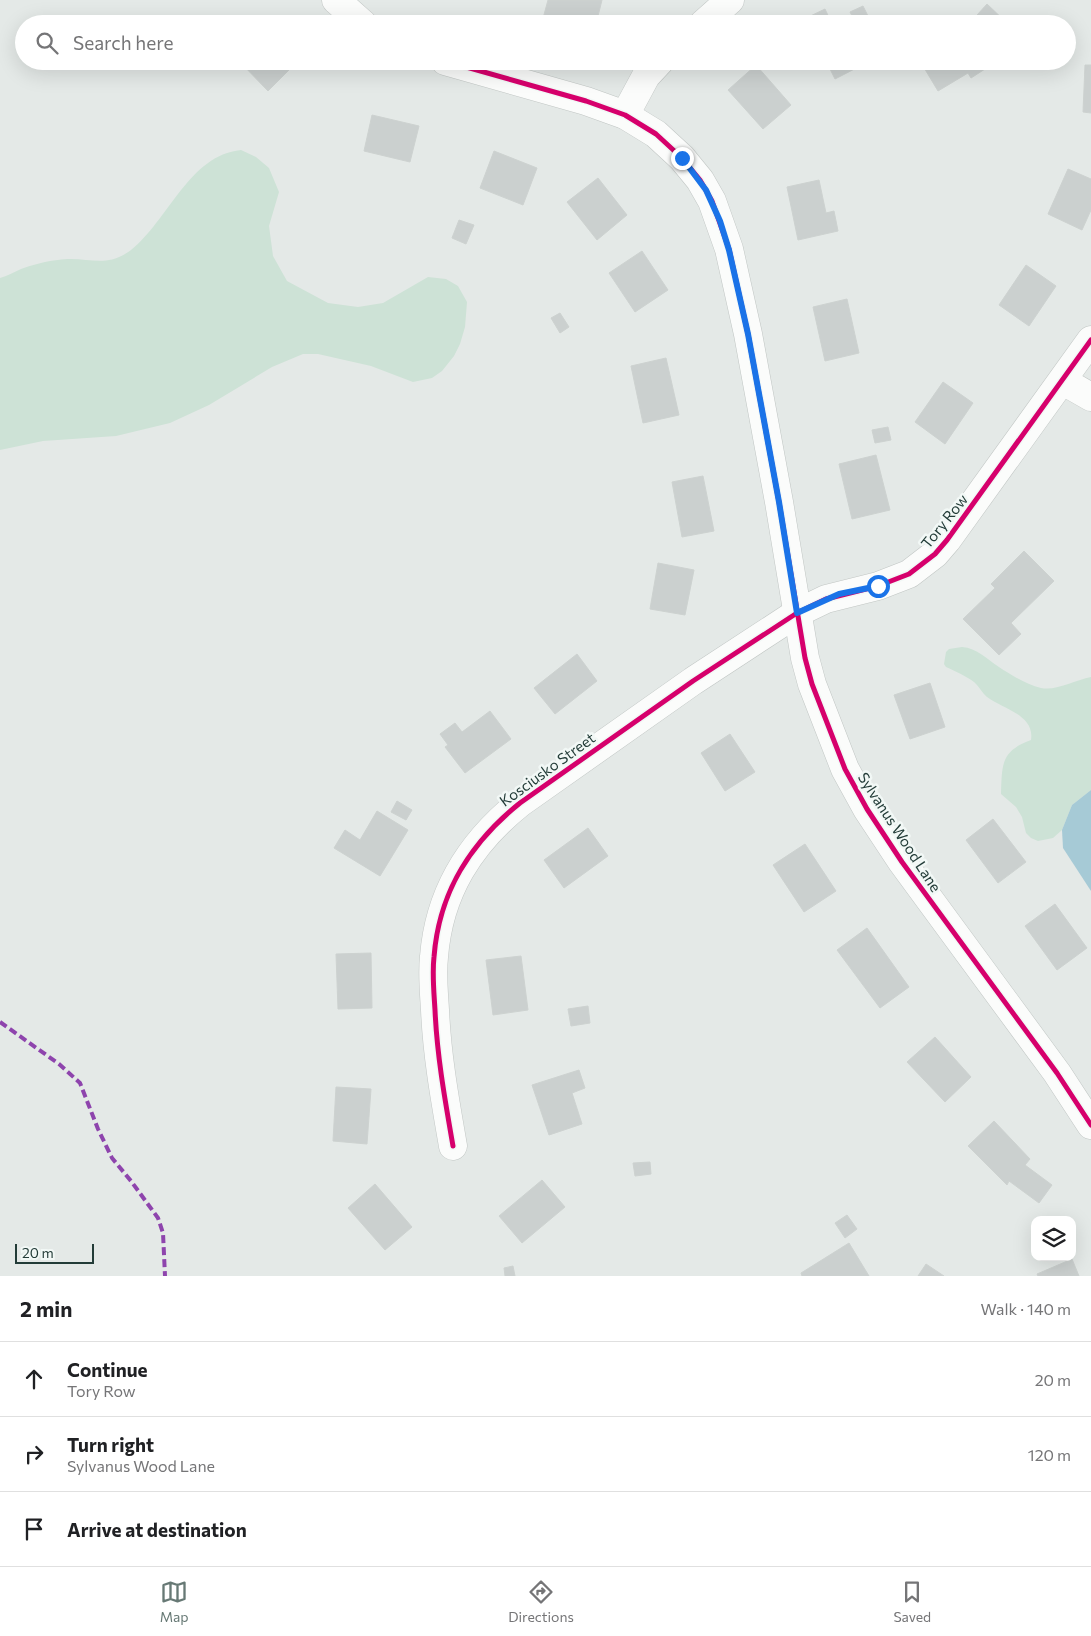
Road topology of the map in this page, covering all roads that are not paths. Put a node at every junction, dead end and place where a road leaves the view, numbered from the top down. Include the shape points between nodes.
1 (336, 0) edge
2 (730, 0) edge
3 (353, 15) edge
4 (712, 15) edge
5 (477, 70) edge
6 (652, 70) edge
7 (624, 115) junction
8 (1091, 340) edge
9 (1063, 381) junction
10 (1091, 397) edge
11 (797, 613) junction
12 (1091, 1125) edge
13 (453, 1146) dead end

1 - 3 street
2 - 4 street
5 - 7 street, Sylvanus Wood Lane
6 - 7 street
7 - 11 street, Sylvanus Wood Lane via 656,134 682,158 706,190 720,221 748,334
8 - 9 street, Tory Row
9 - 10 street
9 - 11 street, Tory Row via 952,534 929,560 896,580 839,594
11 - 12 street, Sylvanus Wood Lane via 812,684 845,769 867,809
11 - 13 street, Kosciusko Street via 693,681 520,803 481,839 466,860 443,907 433,958 436,1035

